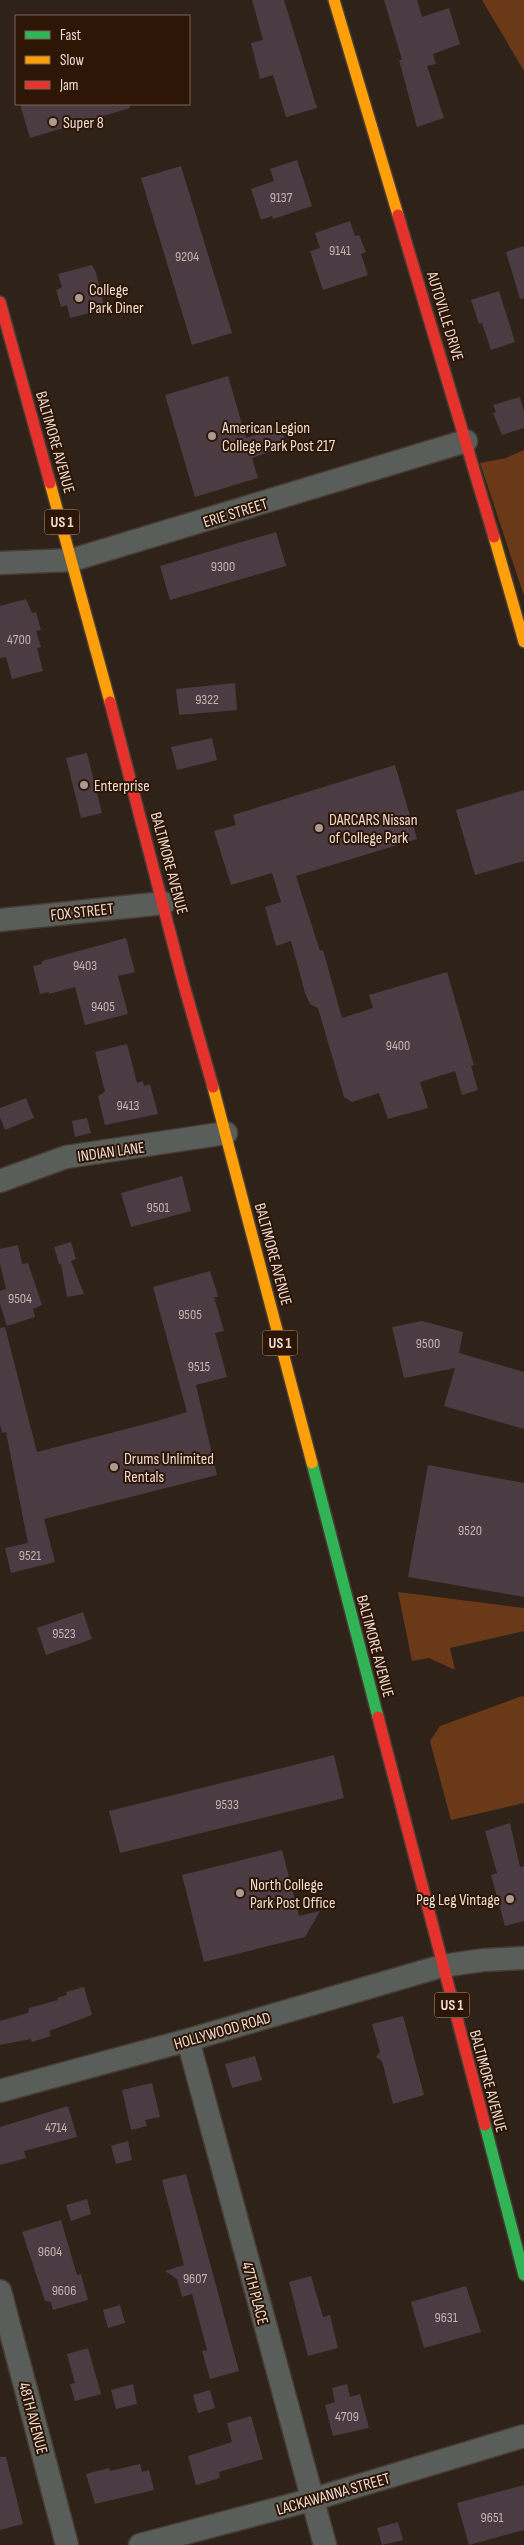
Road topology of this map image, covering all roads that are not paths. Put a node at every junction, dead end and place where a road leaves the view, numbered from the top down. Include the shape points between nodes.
1 (334, 0) edge
2 (0, 302) edge
3 (466, 441) junction
4 (72, 560) junction
5 (0, 563) edge
6 (524, 642) edge
7 (164, 903) junction
8 (0, 920) edge
9 (226, 1133) junction
10 (0, 1181) edge
11 (524, 1958) edge
12 (442, 1966) junction
13 (188, 2040) junction
14 (0, 2091) edge
15 (524, 2275) edge
16 (0, 2291) edge
17 (524, 2436) edge
18 (314, 2499) junction
19 (67, 2545) edge
20 (140, 2545) edge
21 (325, 2545) edge

1 - 3 main road, AUTOVILLE DRIVE
2 - 4 main road, BALTIMORE AVENUE / US 1
3 - 4 street, ERIE STREET
3 - 6 main road, AUTOVILLE DRIVE
4 - 5 street, ERIE STREET
4 - 7 main road, BALTIMORE AVENUE / US 1
7 - 8 street, FOX STREET
7 - 9 main road, BALTIMORE AVENUE / US 1
9 - 10 street, INDIAN LANE via 66,1157
9 - 12 main road, BALTIMORE AVENUE / US 1
11 - 12 street, HOLLYWOOD ROAD
12 - 13 street, HOLLYWOOD ROAD
12 - 15 main road, BALTIMORE AVENUE / US 1
13 - 14 street, HOLLYWOOD ROAD
13 - 18 street, 47TH PLACE
16 - 19 street, 48TH AVENUE
17 - 18 street, LACKAWANNA STREET
18 - 20 street, LACKAWANNA STREET
18 - 21 street, 47TH PLACE

